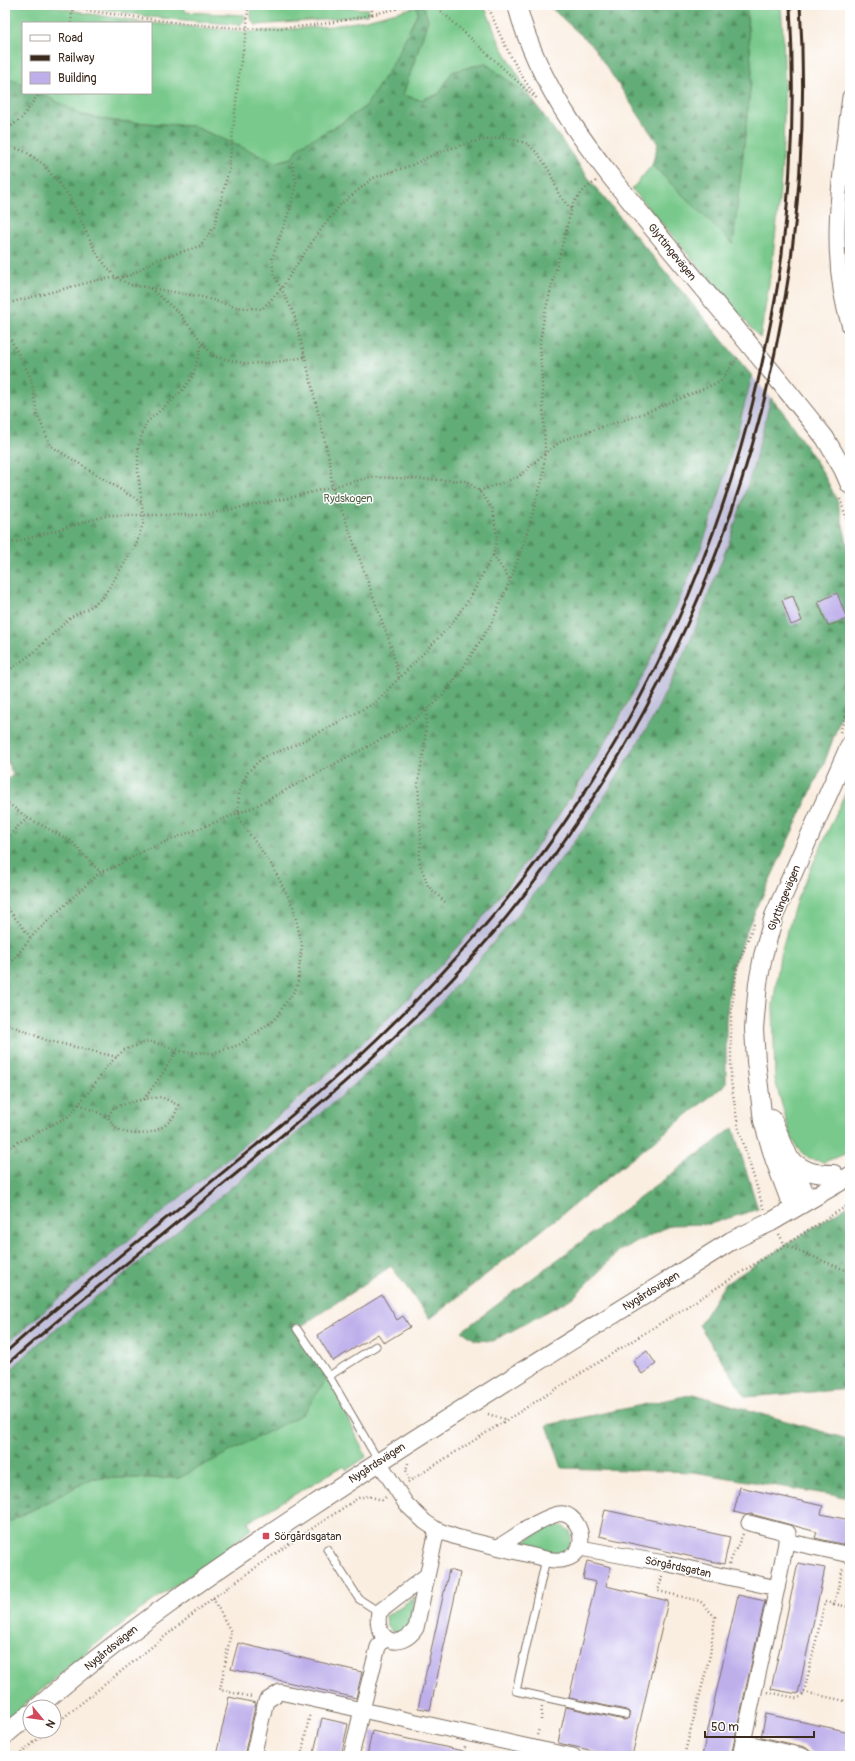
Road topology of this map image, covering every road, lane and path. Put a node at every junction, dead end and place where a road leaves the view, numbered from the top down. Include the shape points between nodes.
1 (63, 5) edge
2 (248, 5) edge
3 (372, 5) edge
4 (410, 5) edge
5 (431, 5) edge
6 (518, 5) edge
7 (73, 6) edge
8 (372, 16) junction
9 (71, 22) edge
10 (247, 28) junction
11 (38, 94) edge
12 (850, 97) edge
13 (538, 100) dead end
14 (5, 131) edge
15 (5, 144) edge
16 (292, 162) dead end
17 (607, 173) junction
18 (571, 210) junction
19 (116, 278) junction
20 (150, 288) junction
21 (281, 289) junction
22 (5, 304) edge
23 (850, 327) edge
24 (5, 329) edge
25 (202, 343) junction
26 (741, 354) dead end
27 (305, 357) junction
28 (544, 454) junction
29 (850, 485) edge
30 (332, 487) junction
31 (479, 491) junction
32 (142, 503) junction
33 (144, 515) junction
34 (5, 545) edge
35 (493, 555) junction
36 (510, 580) junction
37 (5, 673) edge
38 (400, 678) junction
39 (426, 710) junction
40 (850, 745) edge
41 (5, 801) edge
42 (238, 814) junction
43 (28, 818) junction
44 (5, 842) edge
45 (100, 872) junction
46 (445, 902) dead end
47 (5, 905) edge
48 (31, 938) junction
49 (5, 970) edge
50 (5, 1023) edge
51 (177, 1050) junction
52 (117, 1057) junction
53 (756, 1061) junction
54 (144, 1099) junction
55 (79, 1104) junction
56 (108, 1117) junction
57 (5, 1149) edge
58 (791, 1160) junction
59 (850, 1166) edge
60 (842, 1175) edge
61 (798, 1197) junction
62 (850, 1204) edge
63 (785, 1245) junction
64 (850, 1272) edge
65 (297, 1330) dead end
66 (376, 1346) dead end
67 (329, 1376) junction
68 (488, 1414) dead end
69 (507, 1420) junction
70 (379, 1462) junction
71 (395, 1490) junction
72 (749, 1523) joint
73 (437, 1530) junction
74 (786, 1541) junction
75 (498, 1547) junction
76 (580, 1548) junction
77 (327, 1549) dead end
78 (848, 1554) edge
79 (546, 1559) junction
80 (664, 1563) junction
81 (426, 1576) junction
82 (724, 1576) junction
83 (777, 1588) junction
84 (213, 1598) junction
85 (834, 1604) junction
86 (850, 1607) edge
87 (379, 1612) junction
88 (385, 1637) junction
89 (755, 1689) junction
90 (804, 1692) junction
91 (48, 1699) edge
92 (314, 1699) junction
93 (266, 1701) junction
94 (850, 1702) edge
95 (362, 1710) junction
96 (625, 1715) dead end
97 (62, 1719) edge
98 (22, 1721) edge
99 (5, 1735) edge
100 (38, 1739) edge
101 (742, 1749) edge
102 (533, 1752) edge
103 (18, 1756) edge
104 (253, 1756) edge
105 (301, 1756) edge
106 (352, 1756) edge
107 (573, 1756) edge
108 (684, 1756) edge
109 (803, 1756) edge

1 - 7 path
2 - 10 path
3 - 8 path
4 - 8 path
5 - 13 path via 439,9
6 - 17 street, Glyttingevägen via 541,70 570,122
7 - 9 path
7 - 10 path via 177,23
8 - 10 path via 312,24
10 - 19 path via 239,73 229,169 214,227 200,246 156,260 129,276
11 - 14 path via 22,118
12 - 23 street via 837,223 838,269
15 - 19 path via 26,152 44,165 69,196 98,256
16 - 21 path via 296,182 291,206 272,259 274,275
17 - 18 path via 582,192
17 - 29 street, Glyttingevägen via 825,438
18 - 21 path via 559,195 550,172 539,155 528,144 506,137 471,142 373,178 340,205
18 - 28 path via 540,341
19 - 20 path via 131,285
19 - 22 path via 98,280
20 - 21 path via 202,297 235,307 262,309
20 - 25 path via 179,313
21 - 27 path via 294,314
24 - 32 path via 31,378 37,414 51,446
25 - 27 path via 213,356 247,364
25 - 32 path via 193,376 181,392 146,423 138,447
26 - 28 path via 720,382 642,414 563,440
27 - 30 path via 330,463
28 - 31 path via 518,477
28 - 36 path via 543,477
30 - 31 path via 379,477 467,481
30 - 33 path via 203,515
30 - 38 path via 391,646
31 - 35 path via 493,509 497,537
32 - 33 path
33 - 34 path via 109,515
33 - 37 path via 136,545 103,597 71,617 34,653
35 - 36 path
35 - 38 path via 471,596 450,626
36 - 39 path via 492,622 477,647 445,693
38 - 42 path via 376,703 293,746 263,757 248,772 240,788
39 - 42 path via 385,738
39 - 46 path via 424,751 418,782 422,840 419,862 428,886
40 - 53 street, Glyttingevägen via 774,916 758,983 754,1029
41 - 43 path
42 - 45 path via 145,850 113,868
42 - 51 path via 240,821 271,864 292,906 302,945 297,987 274,1020 239,1045 213,1053
43 - 44 path
43 - 45 path via 71,841
45 - 48 path
47 - 48 path
48 - 49 path
50 - 52 path via 46,1040
51 - 52 path via 149,1041 124,1050
51 - 54 path
52 - 55 path via 106,1067
53 - 58 street, Glyttingevägen via 771,1116
53 - 61 street, Glyttingevägen via 763,1121 774,1158
54 - 56 path via 114,1107
54 - 56 path via 161,1097 178,1105 177,1113 162,1128 131,1134 116,1129
55 - 56 path
55 - 57 path via 69,1116
58 - 60 street via 811,1173
58 - 61 street, Glyttingevägen
59 - 60 street, Nygårdsvägen
60 - 61 street, Nygårdsvägen
61 - 70 street, Nygårdsvägen via 771,1222 731,1242
62 - 63 path
63 - 64 path
63 - 69 path
65 - 67 lane
66 - 67 lane
67 - 70 lane
68 - 69 path
69 - 71 path
70 - 71 street
70 - 91 street, Nygårdsvägen via 266,1536 143,1622
71 - 73 street via 416,1514
71 - 84 path via 382,1500 368,1496 358,1498
72 - 74 street via 788,1533
72 - 82 path
73 - 75 street
73 - 81 street
74 - 78 street
74 - 83 street
75 - 76 street via 546,1519 560,1514 578,1524
75 - 79 street
76 - 79 street via 572,1558 561,1561
76 - 80 street, Sörgårdsgatan
77 - 87 lane via 359,1599
78 - 85 path
79 - 96 lane via 516,1691
80 - 82 street, Sörgårdsgatan
80 - 108 path via 658,1591 700,1601 715,1617 710,1655
81 - 87 street
81 - 88 street via 416,1628 404,1640 394,1641
82 - 83 street, Sörgårdsgatan
83 - 89 street
84 - 93 path via 231,1632 220,1690
84 - 97 path
85 - 86 path
85 - 90 path via 825,1602
87 - 88 street via 379,1631
88 - 95 street via 378,1647
89 - 90 path via 796,1698 801,1697
89 - 101 street
90 - 94 path
92 - 93 street via 280,1692
92 - 95 street
92 - 105 path
93 - 104 street
95 - 102 street
95 - 106 street
98 - 99 street
100 - 103 path
101 - 109 street
102 - 107 street

